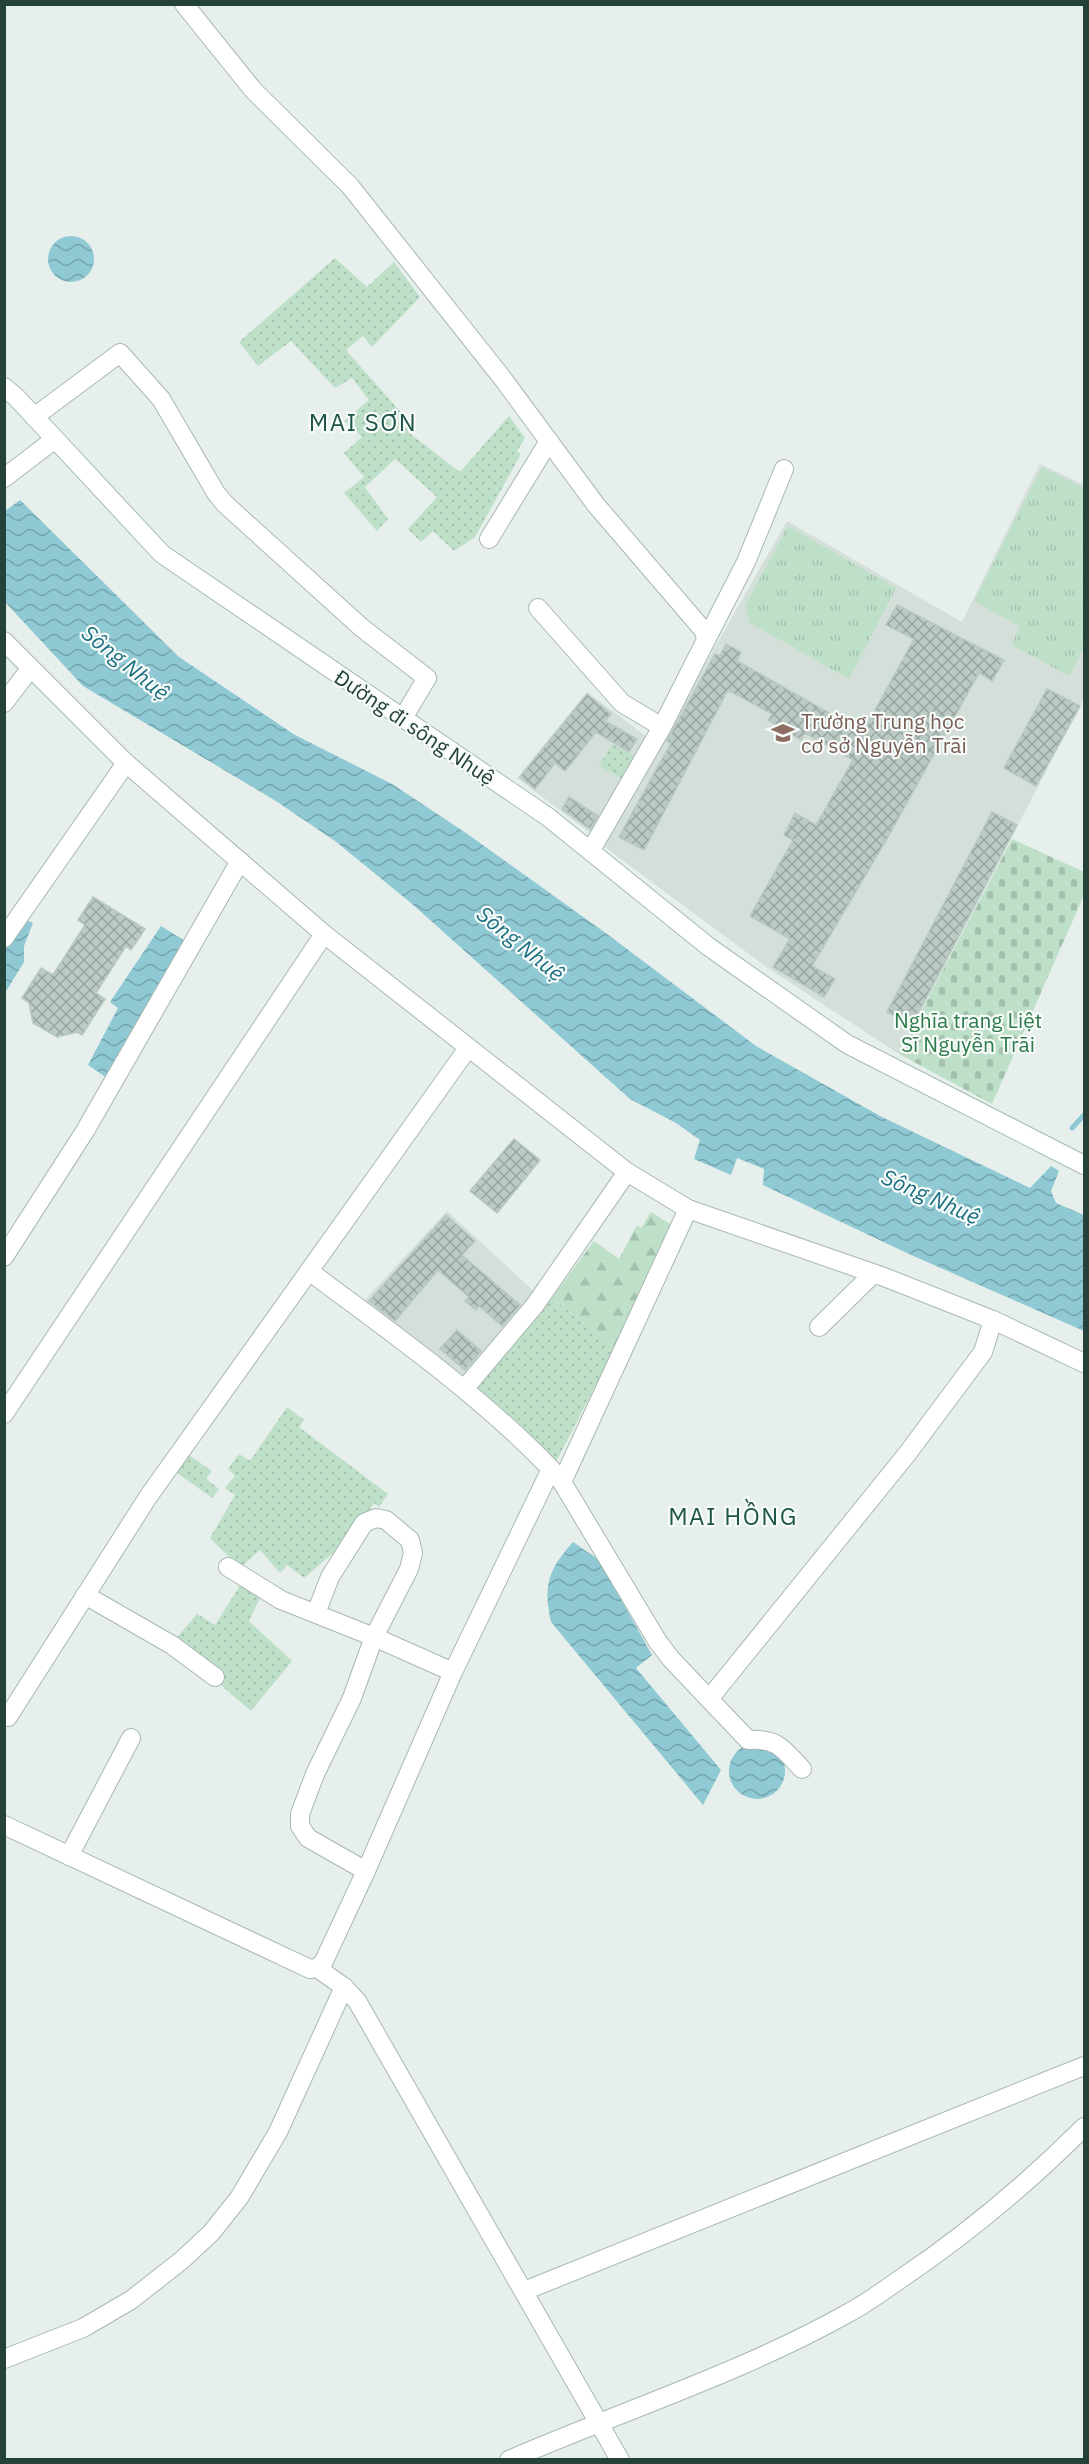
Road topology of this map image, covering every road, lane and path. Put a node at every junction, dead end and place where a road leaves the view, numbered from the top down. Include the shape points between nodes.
1 (184, 4) edge
2 (4, 387) edge
3 (34, 417) junction
4 (55, 439) junction
5 (549, 441) junction
6 (784, 469) dead end
7 (4, 477) edge
8 (489, 539) dead end
9 (538, 608) dead end
10 (706, 640) junction
11 (4, 641) edge
12 (30, 669) junction
13 (4, 703) edge
14 (403, 718) junction
15 (662, 727) junction
16 (126, 763) junction
17 (591, 850) junction
18 (240, 861) junction
19 (324, 934) junction
20 (4, 938) edge
21 (468, 1048) junction
22 (1084, 1165) edge
23 (627, 1172) junction
24 (688, 1209) junction
25 (4, 1257) edge
26 (309, 1271) junction
27 (873, 1274) junction
28 (993, 1320) junction
29 (819, 1327) dead end
30 (1084, 1363) edge
31 (465, 1388) junction
32 (4, 1414) edge
33 (556, 1475) junction
34 (228, 1567) dead end
35 (85, 1595) junction
36 (316, 1613) junction
37 (374, 1637) junction
38 (453, 1672) junction
39 (215, 1677) dead end
40 (709, 1699) junction
41 (6, 1719) edge
42 (131, 1738) dead end
43 (802, 1769) dead end
44 (4, 1825) edge
45 (69, 1856) junction
46 (366, 1871) junction
47 (317, 1968) junction
48 (344, 1987) junction
49 (1084, 2066) edge
50 (1084, 2127) edge
51 (524, 2291) junction
52 (4, 2359) edge
53 (598, 2421) junction
54 (509, 2460) edge
55 (620, 2460) edge

1 - 5 street via 254,91 350,186
2 - 3 street, Đường đi sông Nhuệ
3 - 4 street, Đường đi sông Nhuệ
3 - 14 street via 120,353 161,399 225,504 362,628 428,678
4 - 7 street
4 - 14 street, Đường đi sông Nhuệ via 162,554
5 - 8 street
5 - 10 street via 596,505 701,625
6 - 10 street via 746,562
9 - 15 street via 622,703
10 - 15 street
11 - 12 street
12 - 13 street
12 - 16 street
14 - 17 street, Đường đi sông Nhuệ
15 - 17 street
16 - 18 street
16 - 20 street
17 - 22 street, Đường đi sông Nhuệ via 709,948 847,1044
18 - 19 street
18 - 25 street via 85,1131
19 - 21 street
19 - 32 street
21 - 23 street
21 - 26 street
23 - 24 street
23 - 31 street via 536,1305
24 - 27 street
24 - 33 street
26 - 31 street
26 - 35 street via 148,1497
27 - 28 street
27 - 29 street
28 - 30 street
28 - 40 street via 983,1352
31 - 33 street via 514,1430
33 - 38 street
33 - 40 street via 657,1642
34 - 36 street via 281,1600
35 - 39 street via 172,1645
35 - 41 street
36 - 37 street
36 - 37 street via 330,1577 364,1523 376,1518 386,1520 410,1540 413,1553 409,1569
37 - 38 street
37 - 46 street via 352,1698 300,1814 300,1826 308,1838
38 - 46 street
40 - 43 street via 748,1740 771,1741 781,1746
42 - 45 street
44 - 45 street
45 - 47 street via 310,1969
46 - 47 street via 323,1963
47 - 48 street
48 - 51 street via 357,2001
48 - 52 street via 278,2132 239,2198 212,2233 131,2300 83,2328
49 - 51 street
50 - 53 street via 952,2245 851,2312 744,2364
51 - 53 street
53 - 54 street
53 - 55 street

